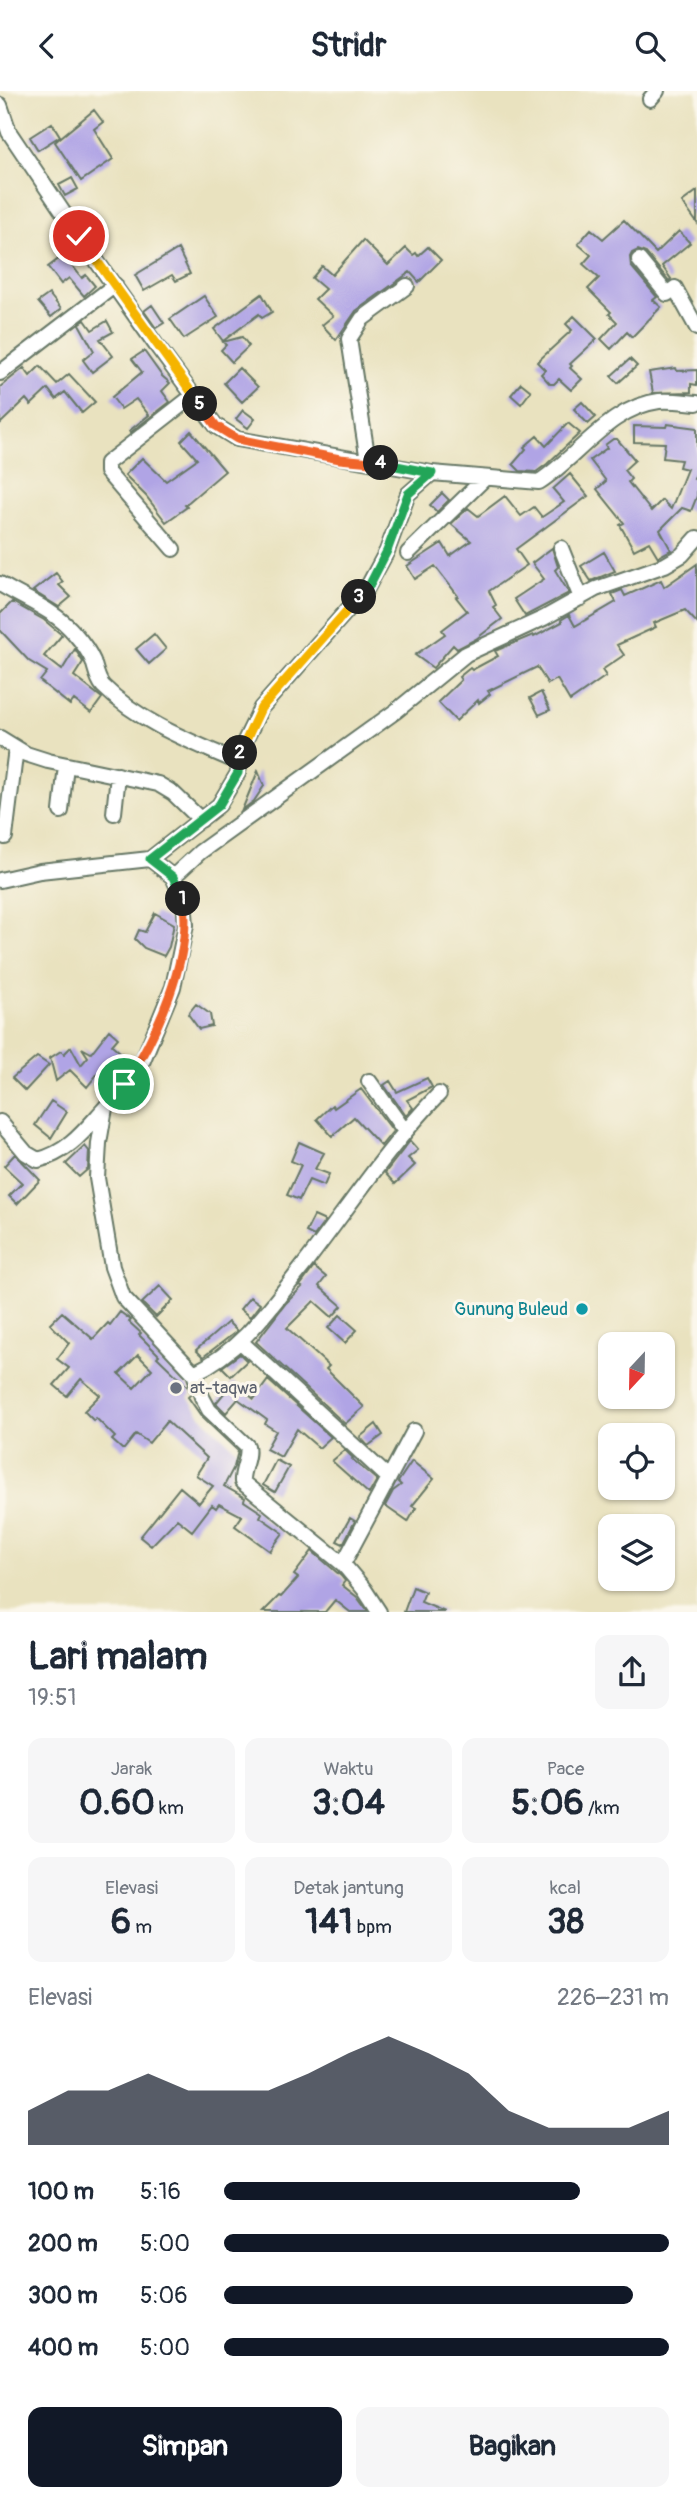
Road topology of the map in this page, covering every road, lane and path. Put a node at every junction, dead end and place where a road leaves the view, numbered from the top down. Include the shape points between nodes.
1 (0, 105) edge
2 (639, 260) dead end
3 (115, 285) junction
4 (407, 286) dead end
5 (697, 328) edge
6 (0, 373) edge
7 (194, 395) junction
8 (697, 403) edge
9 (368, 460) junction
10 (432, 473) junction
11 (484, 479) junction
12 (697, 538) edge
13 (561, 548) dead end
14 (173, 549) dead end
15 (408, 553) dead end
16 (0, 584) edge
17 (581, 598) junction
18 (0, 738) edge
19 (16, 748) junction
20 (238, 762) junction
21 (66, 765) junction
22 (118, 775) junction
23 (61, 811) dead end
24 (114, 813) dead end
25 (201, 820) junction
26 (5, 837) dead end
27 (150, 859) junction
28 (173, 877) junction
29 (0, 880) edge
30 (369, 1081) dead end
31 (439, 1094) dead end
32 (106, 1108) junction
33 (0, 1122) edge
34 (404, 1129) junction
35 (242, 1342) junction
36 (194, 1373) junction
37 (414, 1431) dead end
38 (388, 1478) junction
39 (343, 1564) junction
40 (379, 1612) edge

1 - 3 street via 9,132
2 - 5 street via 667,294 675,288
3 - 6 street
3 - 7 street
4 - 9 street via 362,319 349,339
7 - 9 street via 216,426 237,439
7 - 14 street via 106,468
8 - 11 street via 659,401 619,416 539,482
9 - 10 street
10 - 11 street
10 - 20 street via 408,494 368,588 261,708
11 - 15 street
12 - 17 street via 665,565
13 - 17 street
16 - 20 street via 33,600 74,633 92,659 100,683 110,692 182,738
17 - 28 street via 466,654 396,712 200,852
18 - 19 street
19 - 21 street
19 - 26 street
20 - 25 street via 231,788
21 - 22 street
21 - 23 street
22 - 24 street
22 - 25 street via 158,784
25 - 27 street
27 - 28 street
27 - 29 street
28 - 32 street via 184,901 186,925 173,987 142,1060
30 - 34 street
31 - 34 street
32 - 33 street via 65,1149 38,1160 26,1153
32 - 36 street via 97,1178 117,1283 123,1297
34 - 35 street
35 - 36 street
35 - 38 street
36 - 39 street via 209,1411 247,1446 242,1482
37 - 38 street
38 - 39 street
39 - 40 street

